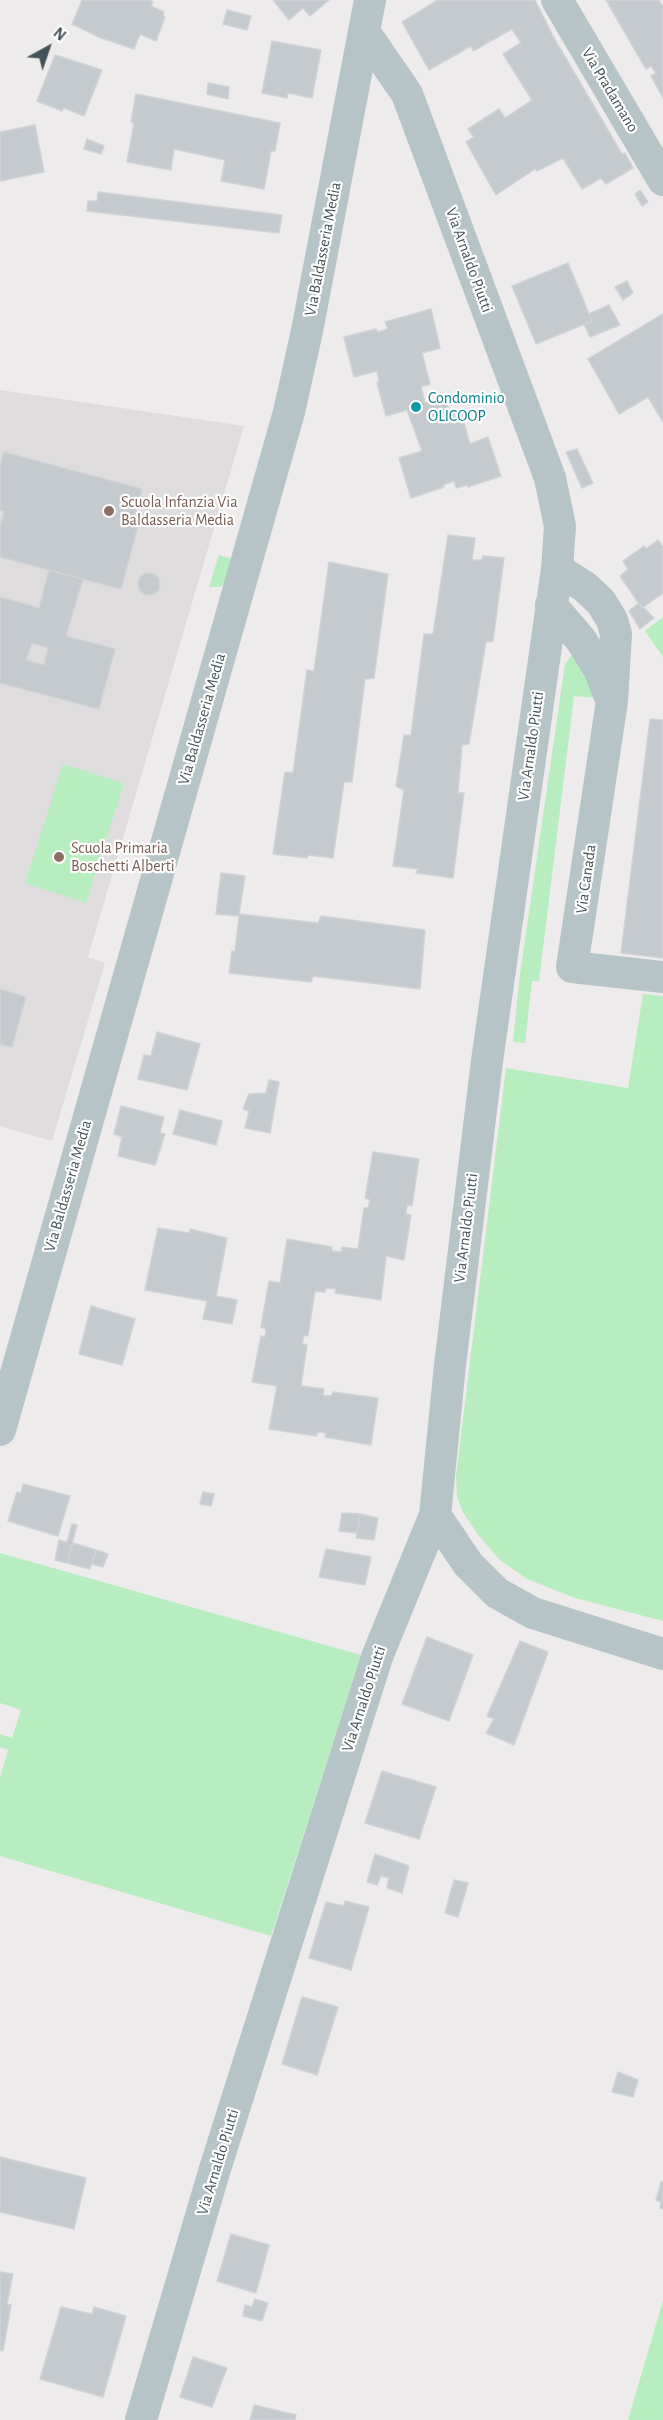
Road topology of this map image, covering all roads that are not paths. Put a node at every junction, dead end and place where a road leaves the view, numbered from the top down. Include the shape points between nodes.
1 (370, 0) edge
2 (556, 0) edge
3 (364, 33) junction
4 (663, 180) edge
5 (557, 569) junction
6 (551, 605) junction
7 (612, 701) junction
8 (663, 977) edge
9 (0, 1430) edge
10 (435, 1515) junction
11 (663, 1654) edge
12 (141, 2420) edge

1 - 3 street, Via Baldasseria Media
2 - 4 street, Via Pradamano
3 - 5 street, Via Arnaldo Piutti via 407,94 550,478 560,526
3 - 9 street, Via Baldasseria Media via 289,412
5 - 6 street, Via Arnaldo Piutti
5 - 7 street, Via Canada via 585,587 612,620 616,634
6 - 7 street via 581,640
6 - 10 street, Via Arnaldo Piutti via 487,1061
7 - 8 street, Via Canada via 572,967
10 - 11 street via 468,1564 497,1593 533,1613
10 - 12 street, Via Arnaldo Piutti via 377,1657 214,2172

